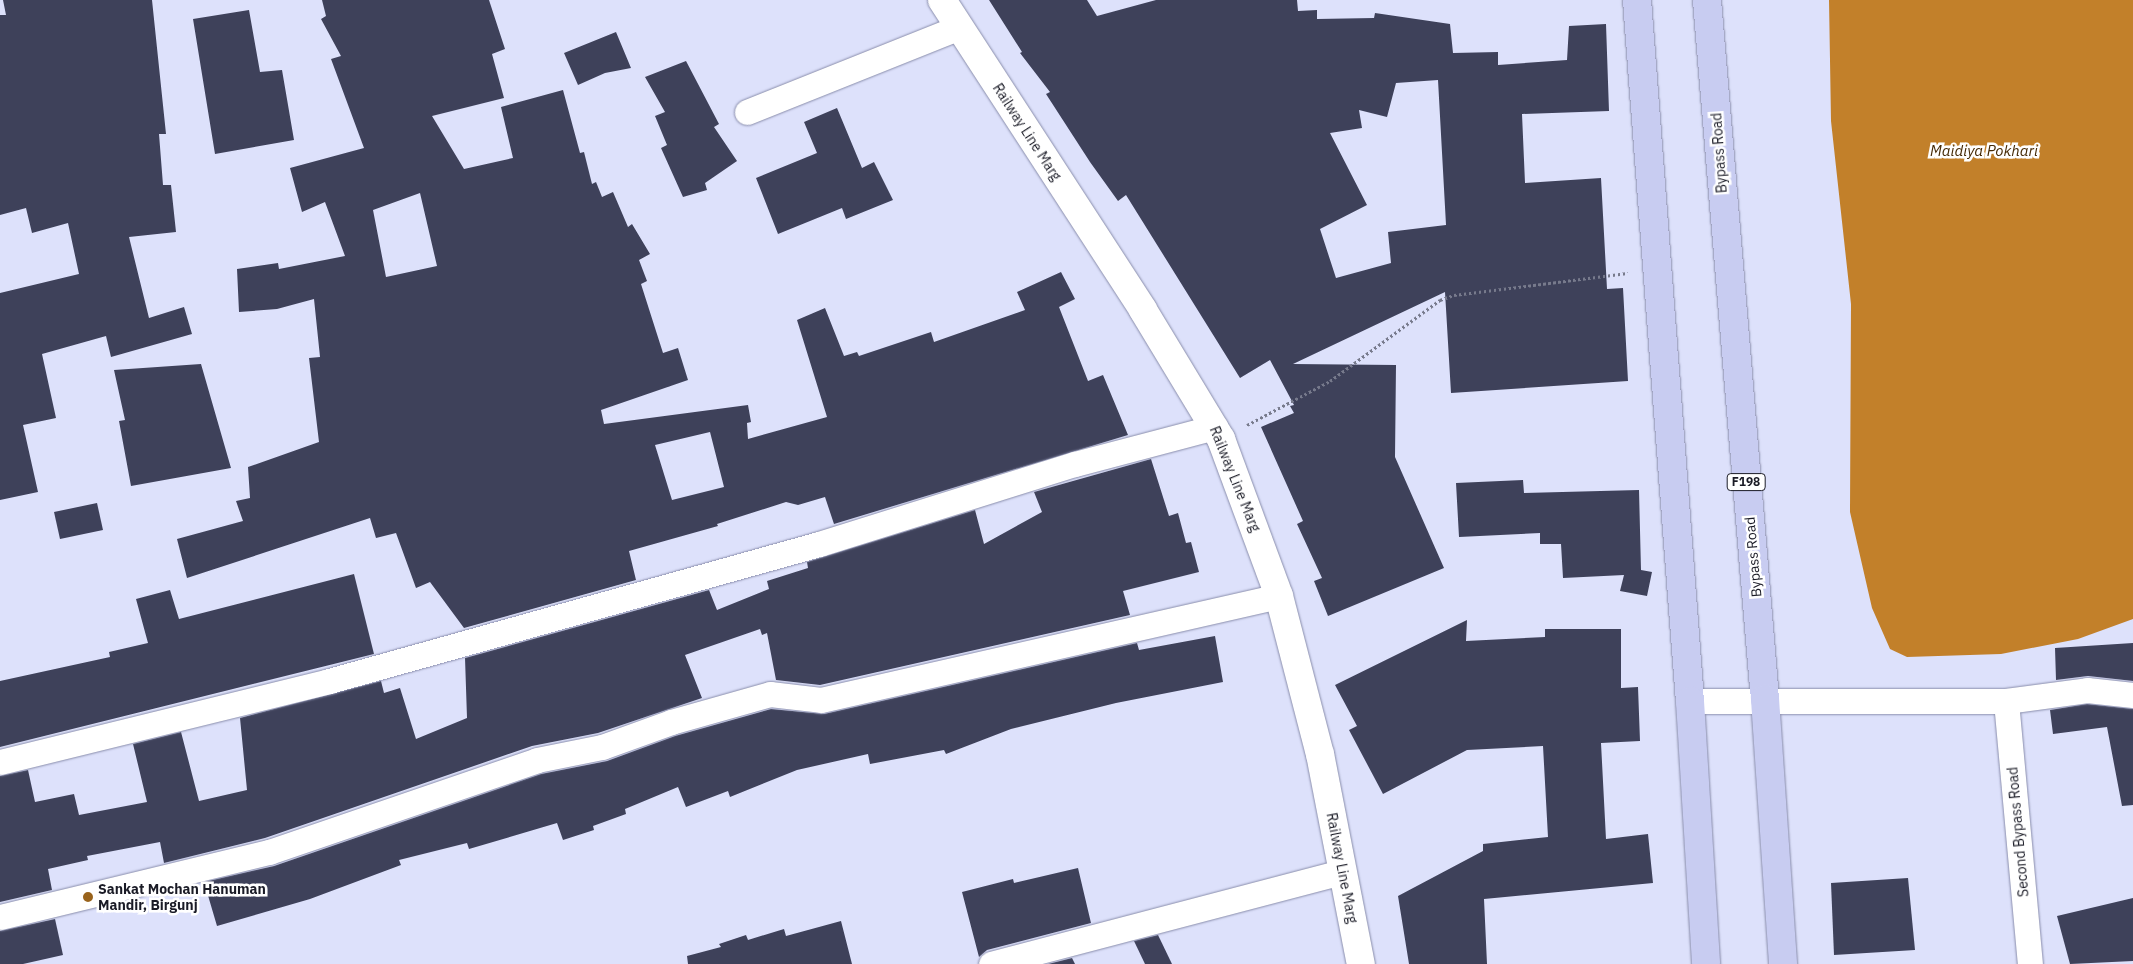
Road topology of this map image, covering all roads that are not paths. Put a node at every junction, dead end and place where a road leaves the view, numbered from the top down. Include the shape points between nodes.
1 (942, 0) edge
2 (1637, 0) edge
3 (1707, 0) edge
4 (960, 27) junction
5 (747, 112) dead end
6 (1218, 433) junction
7 (1279, 596) junction
8 (2133, 695) edge
9 (1765, 699) junction
10 (1690, 701) junction
11 (2006, 701) junction
12 (0, 762) edge
13 (1342, 872) junction
14 (0, 917) edge
15 (991, 964) edge
16 (1361, 964) edge
17 (1706, 964) edge
18 (1783, 964) edge
19 (2030, 964) edge

1 - 4 main road, Railway Line Marg
2 - 10 main road
3 - 9 main road, Bypass Road / F198
4 - 5 street
4 - 6 main road, Railway Line Marg
6 - 7 main road, Railway Line Marg
6 - 12 street via 1075,464 819,544 329,681
7 - 13 main road, Railway Line Marg via 1320,754
7 - 14 street via 821,700 770,694 671,722 602,747 537,760 269,852
8 - 11 street via 2087,690
9 - 10 street
9 - 11 street
9 - 18 main road, Bypass Road / F198
10 - 17 main road
11 - 19 street, Second Bypass Road
13 - 15 street
13 - 16 main road, Railway Line Marg

